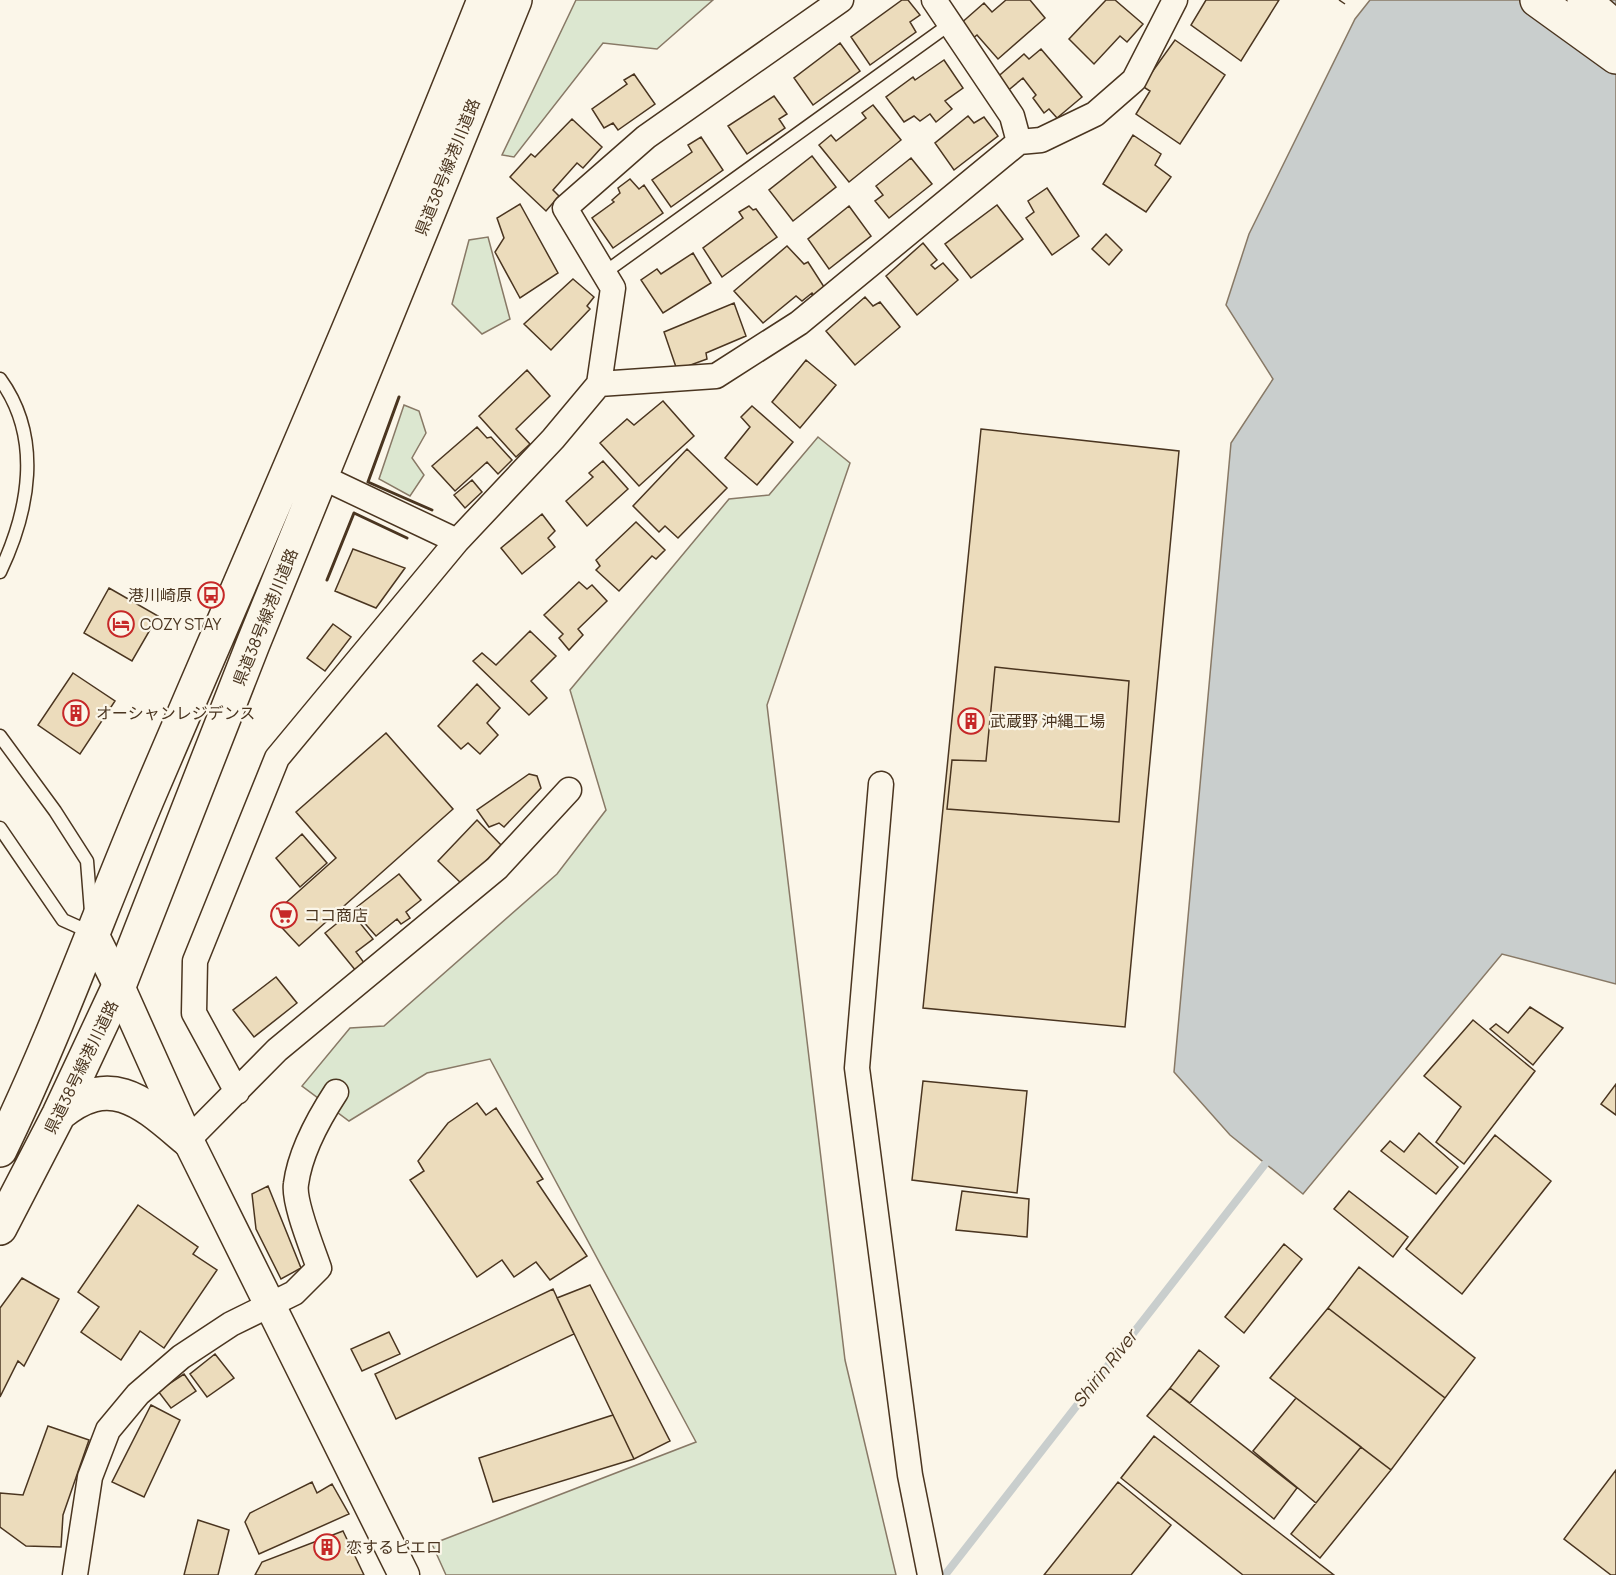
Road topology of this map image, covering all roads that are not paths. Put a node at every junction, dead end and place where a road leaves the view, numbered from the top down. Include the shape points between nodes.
1 (484, 0) edge
2 (515, 0) edge
3 (934, 0) edge
4 (1175, 0) edge
5 (1537, 0) edge
6 (1584, 0) edge
7 (830, 4) edge
8 (950, 24) junction
9 (1616, 28) edge
10 (1616, 57) edge
11 (1019, 142) junction
12 (604, 273) junction
13 (0, 379) edge
14 (599, 384) junction
15 (321, 477) junction
16 (457, 541) junction
17 (0, 572) edge
18 (0, 736) edge
19 (881, 784) dead end
20 (569, 789) dead end
21 (0, 828) edge
22 (93, 934) junction
23 (119, 986) junction
24 (237, 1092) junction
25 (336, 1092) dead end
26 (59, 1114) junction
27 (188, 1140) junction
28 (0, 1150) edge
29 (0, 1228) edge
30 (271, 1304) junction
31 (75, 1575) edge
32 (404, 1575) edge
33 (930, 1575) edge

1 - 22 main road, 県道38号線港川道路
2 - 15 main road, 県道38号線港川道路
3 - 8 street
4 - 11 street via 1134,80 1095,114 1041,140
5 - 10 main road
6 - 9 main road
7 - 12 street via 646,137 566,208
8 - 11 street via 1012,116
8 - 12 lane
11 - 14 street via 799,323 716,376
12 - 14 street via 613,288
13 - 17 lane via 11,395 27,441 28,474 15,540
14 - 16 street
15 - 16 street
15 - 23 main road, 県道38号線港川道路
16 - 24 street via 277,758 195,960 194,1013
18 - 22 lane via 87,861
19 - 33 street via 857,1068 910,1475
20 - 24 street via 497,868 277,1050
21 - 22 lane via 63,920
22 - 23 street
22 - 28 main road, 県道38号線港川道路 via 46,1052
23 - 26 main road, 県道38号線港川道路
23 - 27 street
24 - 27 street
25 - 30 street via 316,1123 295,1186 320,1268 294,1293
26 - 27 main road via 93,1095 121,1094 145,1104
26 - 29 main road, 県道38号線港川道路
27 - 30 street
30 - 31 street via 231,1324 182,1357 138,1394 108,1430 90,1477
30 - 32 street

